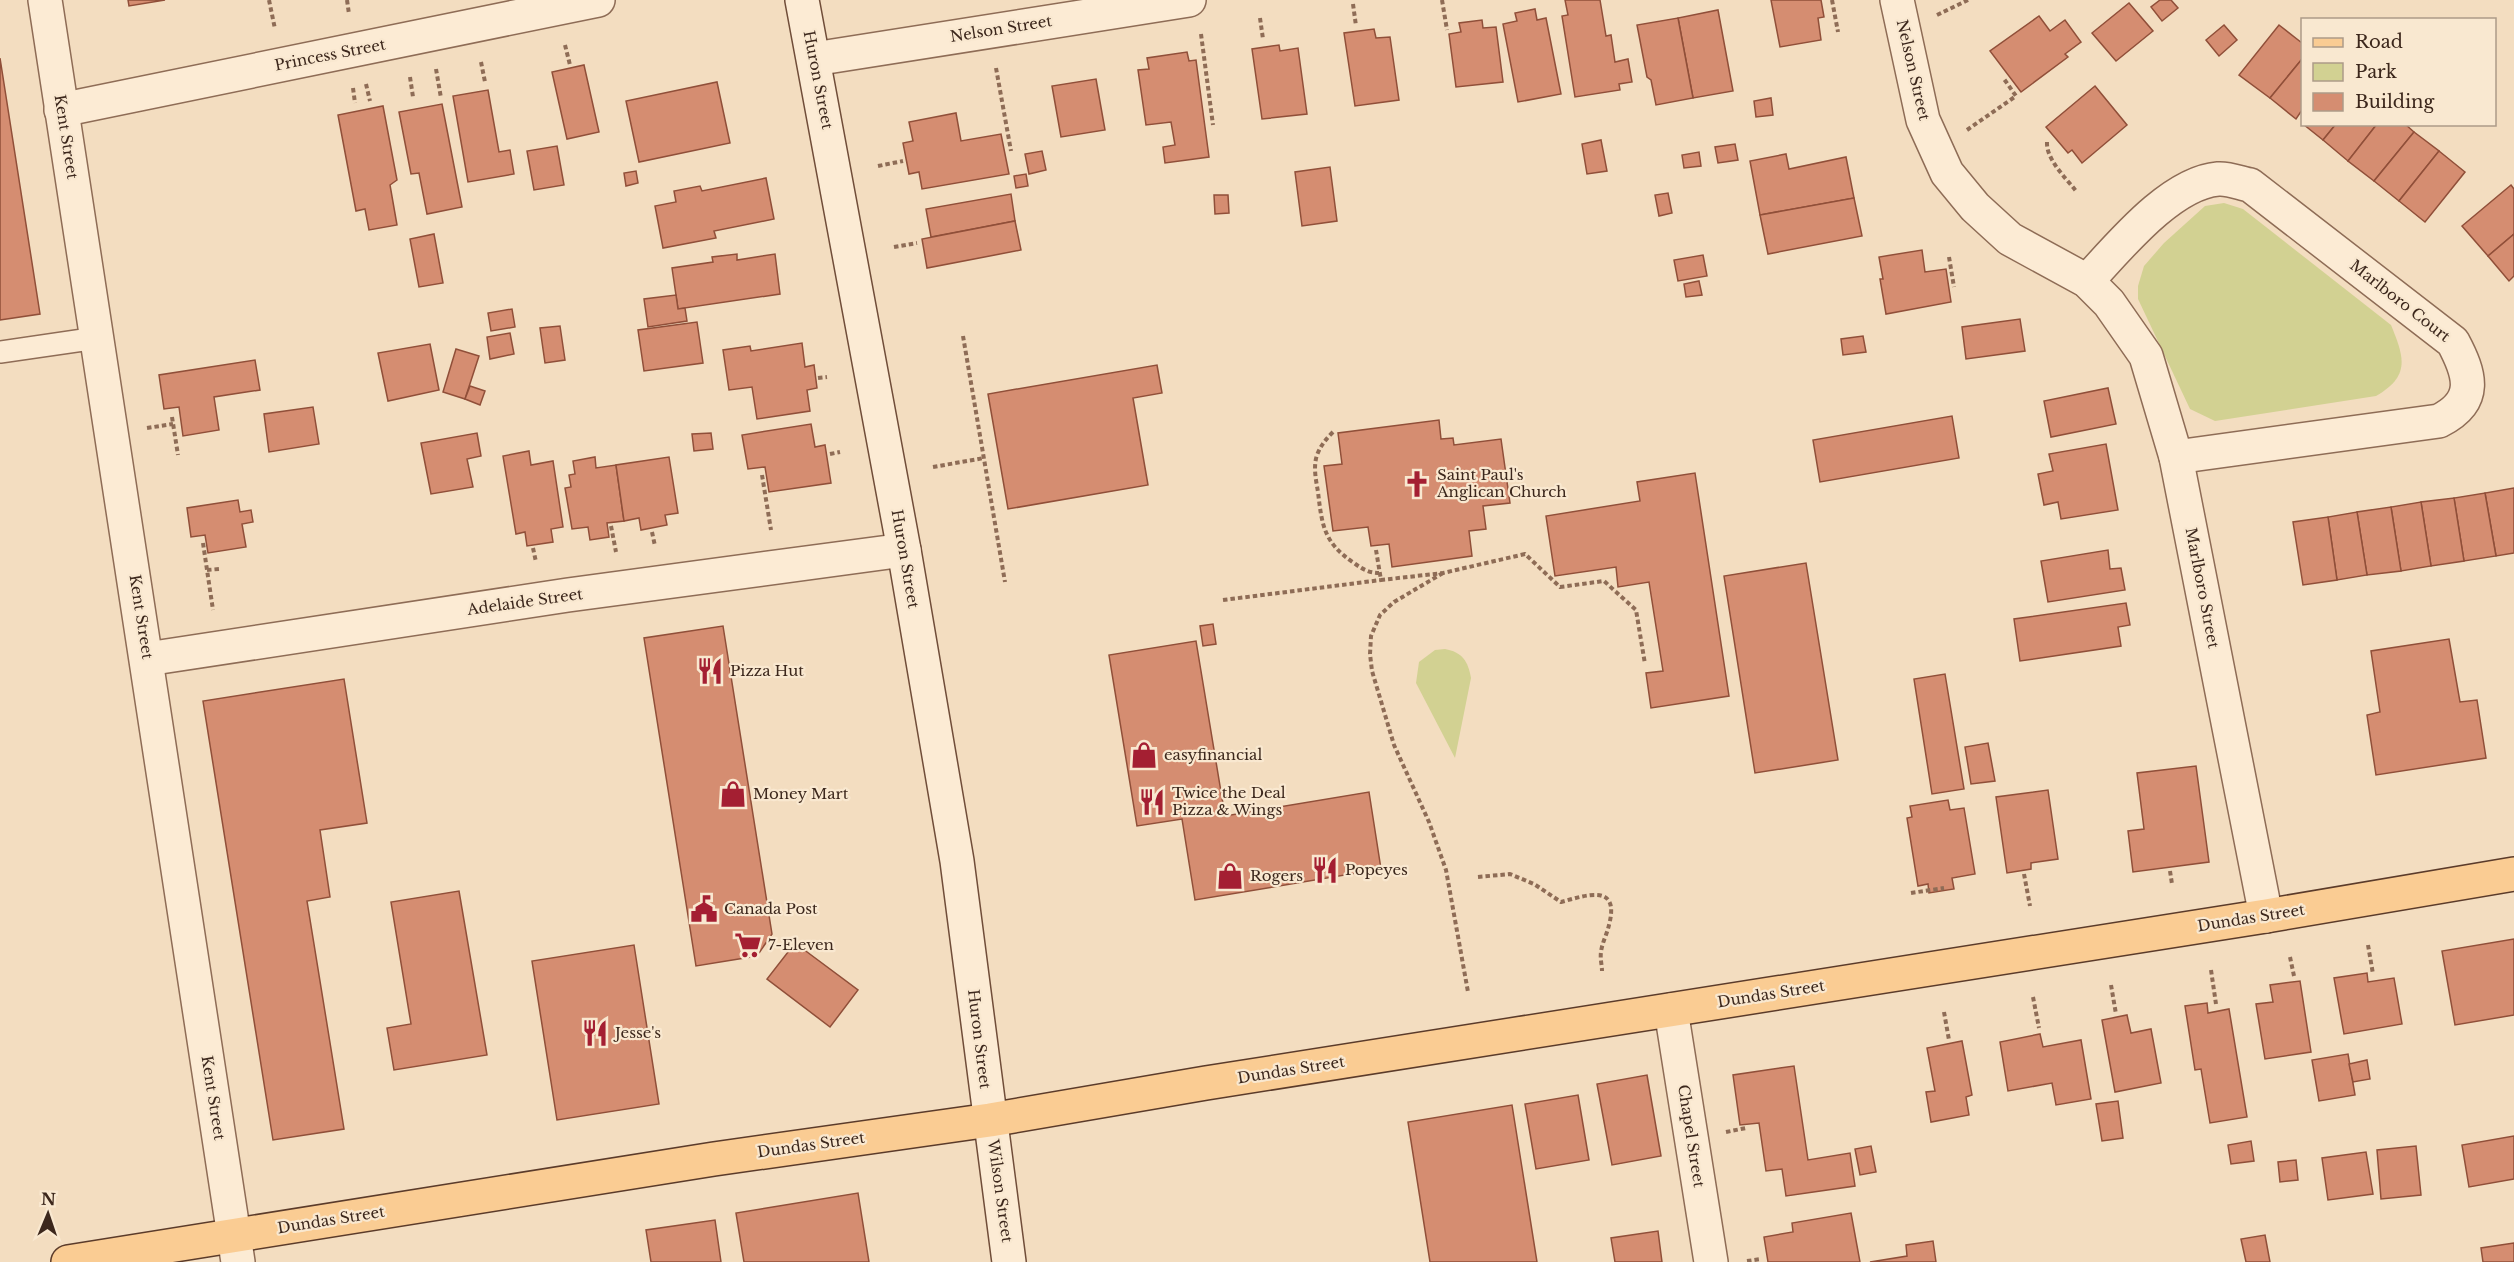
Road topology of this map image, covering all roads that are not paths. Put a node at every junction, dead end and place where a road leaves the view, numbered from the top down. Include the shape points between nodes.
1 (45, 0) edge
2 (598, 0) edge
3 (802, 0) edge
4 (1897, 0) edge
5 (1194, 14) edge
6 (814, 59) junction
7 (61, 110) junction
8 (2087, 281) junction
9 (97, 338) junction
10 (0, 352) edge
11 (2176, 457) junction
12 (904, 550) junction
13 (147, 659) junction
14 (2514, 874) edge
15 (2266, 916) junction
16 (1671, 1010) junction
17 (990, 1120) junction
18 (236, 1248) edge
19 (68, 1262) edge
20 (1010, 1262) edge
21 (1711, 1262) edge

1 - 7 street, Kent Street
2 - 7 street, Princess Street
3 - 6 street, Huron Street
4 - 8 street, Nelson Street via 1923,120 1947,173 1975,207 2010,239
5 - 6 street, Nelson Street
6 - 12 street, Huron Street
7 - 9 street, Kent Street
8 - 11 street, Marlboro Street via 2109,303 2146,356
8 - 11 street, Marlboro Court via 2156,212 2192,185 2219,179 2250,185 2452,342 2464,364 2466,396 2450,416 2439,422
9 - 10 lane
9 - 13 street, Kent Street
11 - 15 street, Marlboro Street
12 - 13 street, Adelaide Street via 568,595
12 - 17 street, Huron Street via 957,861
13 - 18 street, Kent Street
14 - 15 main road, Dundas Street
15 - 16 main road, Dundas Street
16 - 17 main road, Dundas Street
16 - 21 street, Chapel Street
17 - 18 main road, Dundas Street via 714,1159
17 - 20 street, Wilson Street
18 - 19 main road, Dundas Street

